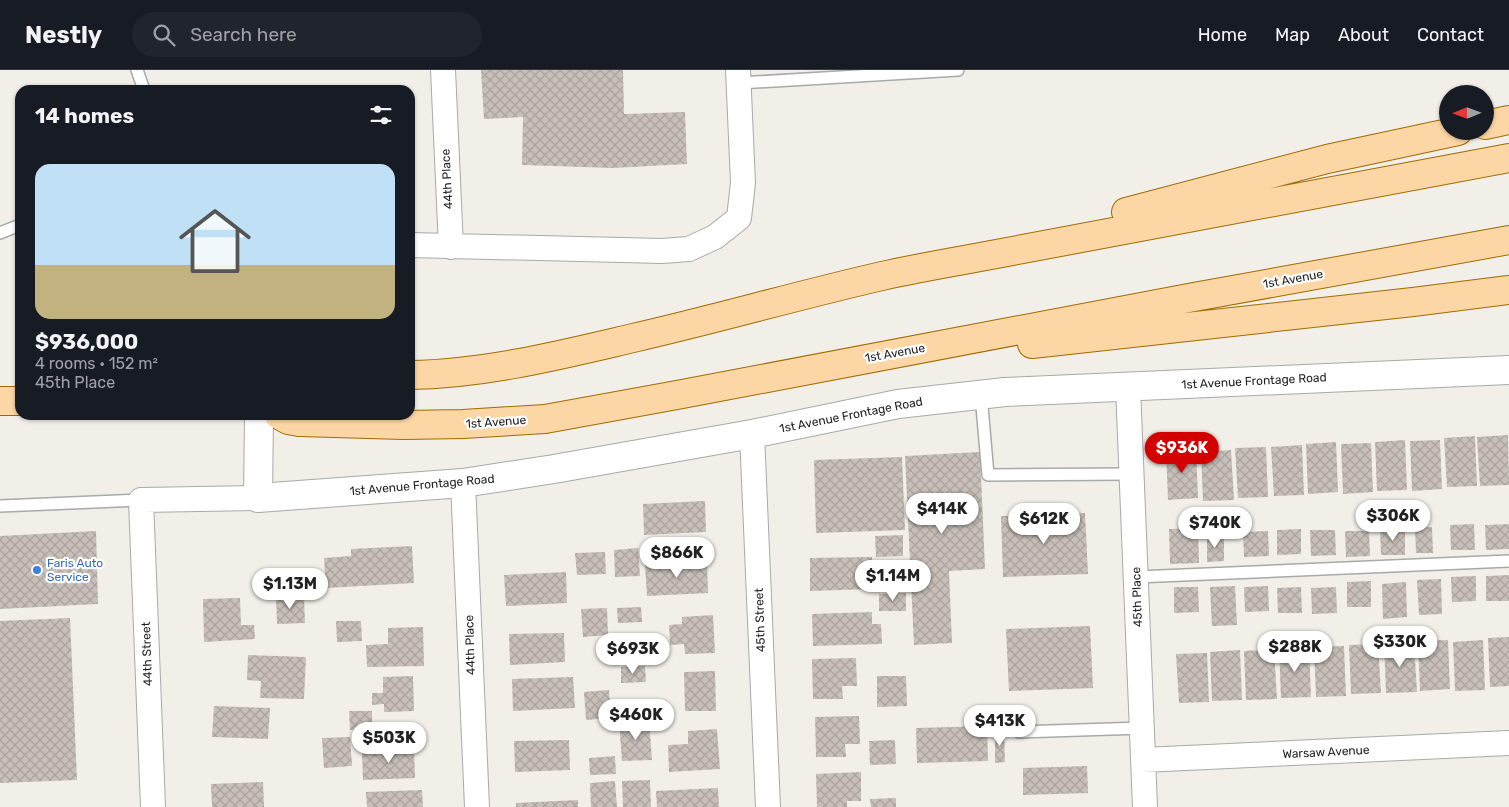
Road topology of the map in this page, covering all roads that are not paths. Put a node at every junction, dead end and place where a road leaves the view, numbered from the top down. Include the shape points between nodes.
1 (137, 70) edge
2 (442, 70) edge
3 (958, 70) edge
4 (739, 76) edge
5 (142, 85) edge
6 (1509, 120) edge
7 (1494, 123) edge
8 (1439, 135) edge
9 (1509, 158) edge
10 (15, 226) edge
11 (0, 233) edge
12 (1509, 240) edge
13 (415, 245) edge
14 (450, 247) junction
15 (882, 276) junction
16 (1509, 290) edge
17 (822, 367) junction
18 (1509, 370) edge
19 (415, 375) edge
20 (1128, 387) junction
21 (982, 395) junction
22 (0, 401) edge
23 (15, 401) edge
24 (259, 420) edge
25 (288, 420) edge
26 (752, 434) junction
27 (1131, 474) junction
28 (463, 484) junction
29 (258, 498) junction
30 (141, 500) junction
31 (0, 506) edge
32 (1509, 561) edge
33 (1136, 577) junction
34 (1142, 728) junction
35 (1019, 732) dead end
36 (1509, 743) edge
37 (1144, 760) junction
38 (153, 807) edge
39 (476, 807) edge
40 (768, 807) edge
41 (1146, 807) edge

1 - 5 lane
2 - 14 street, 44th Place
3 - 4 lane
4 - 14 street via 743,183 739,218 715,237 689,249 662,251
6 - 7 main road
8 - 15 main road via 1327,160
9 - 15 main road
10 - 11 lane
12 - 17 main road, 1st Avenue
13 - 14 street
15 - 19 main road via 574,352 501,366
16 - 17 main road
17 - 25 main road, 1st Avenue via 545,419 404,425
18 - 20 street, 1st Avenue Frontage Road
20 - 21 street, 1st Avenue Frontage Road
20 - 27 street, 45th Place
21 - 26 street, 1st Avenue Frontage Road via 898,404
21 - 27 lane via 988,475
22 - 23 main road
24 - 29 street
26 - 28 street, 1st Avenue Frontage Road
26 - 40 street, 45th Street
27 - 33 street, 45th Place
28 - 29 street, 1st Avenue Frontage Road
28 - 39 street, 44th Place
29 - 30 street
30 - 31 lane
30 - 38 street, 44th Street
32 - 33 lane
33 - 34 street, 45th Place
34 - 35 lane
34 - 37 street, 45th Place
36 - 37 street, Warsaw Avenue
37 - 41 street, 45th Place

